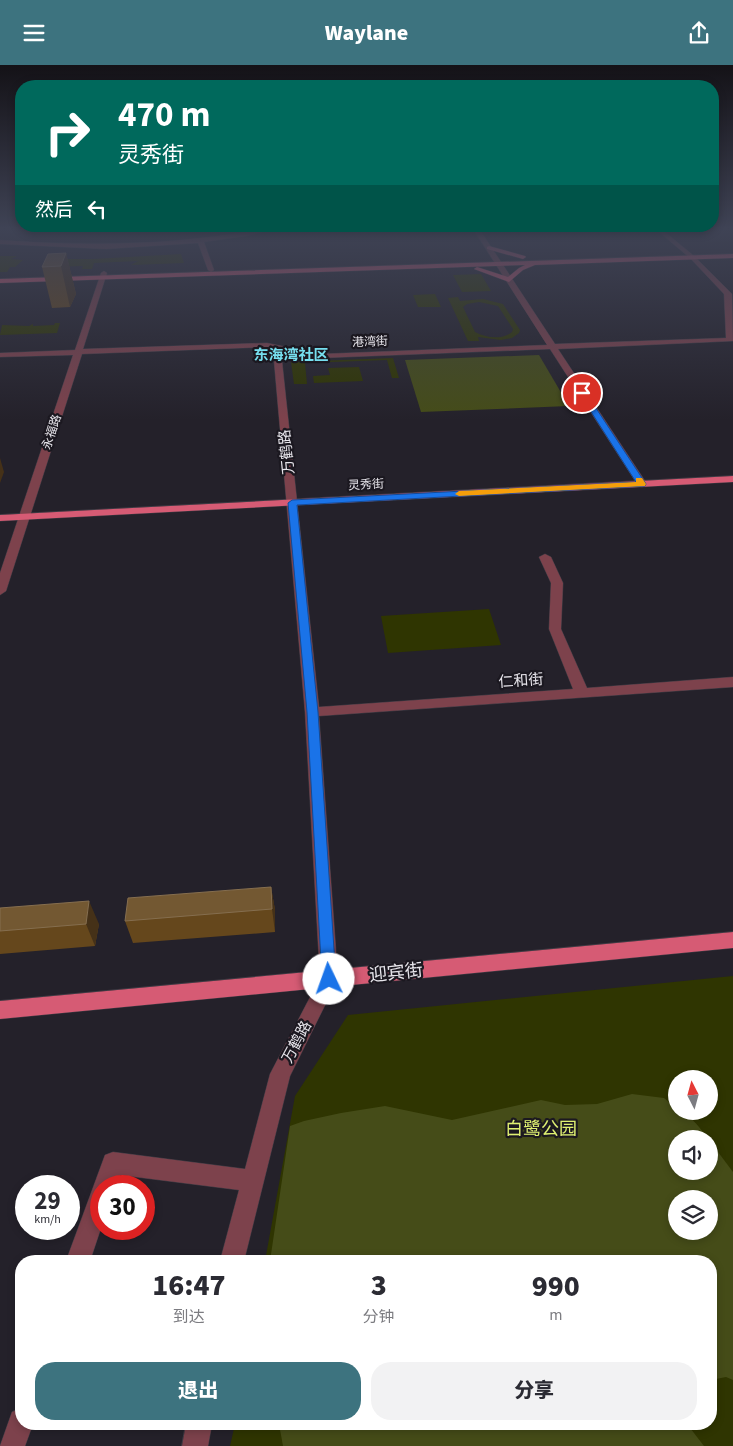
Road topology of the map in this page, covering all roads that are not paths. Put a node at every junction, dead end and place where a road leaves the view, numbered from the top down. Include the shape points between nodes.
1 (98, 291) edge
2 (516, 291) edge
3 (726, 291) edge
4 (552, 347) junction
5 (292, 351) junction
6 (78, 352) junction
7 (0, 355) edge
8 (733, 479) edge
9 (642, 484) junction
10 (292, 503) junction
11 (24, 517) junction
12 (0, 518) edge
13 (545, 557) dead end
14 (1, 586) edge
15 (733, 682) edge
16 (582, 693) junction
17 (312, 712) junction
18 (733, 940) edge
19 (329, 979) junction
20 (0, 1010) edge
21 (109, 1175) edge
22 (251, 1181) junction
23 (90, 1227) edge
24 (80, 1255) edge
25 (233, 1255) edge
26 (18, 1430) edge
27 (198, 1430) edge
28 (12, 1446) edge
29 (195, 1446) edge

1 - 6 street, 永福路
2 - 4 street
3 - 4 street, 港湾街 via 730,340
4 - 5 street, 港湾街 via 321,356
4 - 9 street
5 - 6 street, 港湾街 via 267,345
5 - 10 street, 万鹤路 via 282,355 278,361
6 - 7 street, 港湾街
6 - 11 street, 永福路
8 - 9 main road, 灵秀街
9 - 10 main road, 灵秀街
10 - 11 main road, 灵秀街
10 - 17 street, 万鹤路
11 - 12 main road, 灵秀街
11 - 14 street, 永福路
13 - 16 street via 557,583 555,629
15 - 16 street, 仁和街
16 - 17 street, 仁和街
17 - 19 street, 万鹤路
18 - 19 main road, 迎宾街
19 - 20 main road, 迎宾街
19 - 22 street, 万鹤路 via 280,1074
21 - 22 street via 113,1163
22 - 25 street, 万鹤路
23 - 24 street
26 - 28 street
27 - 29 street

